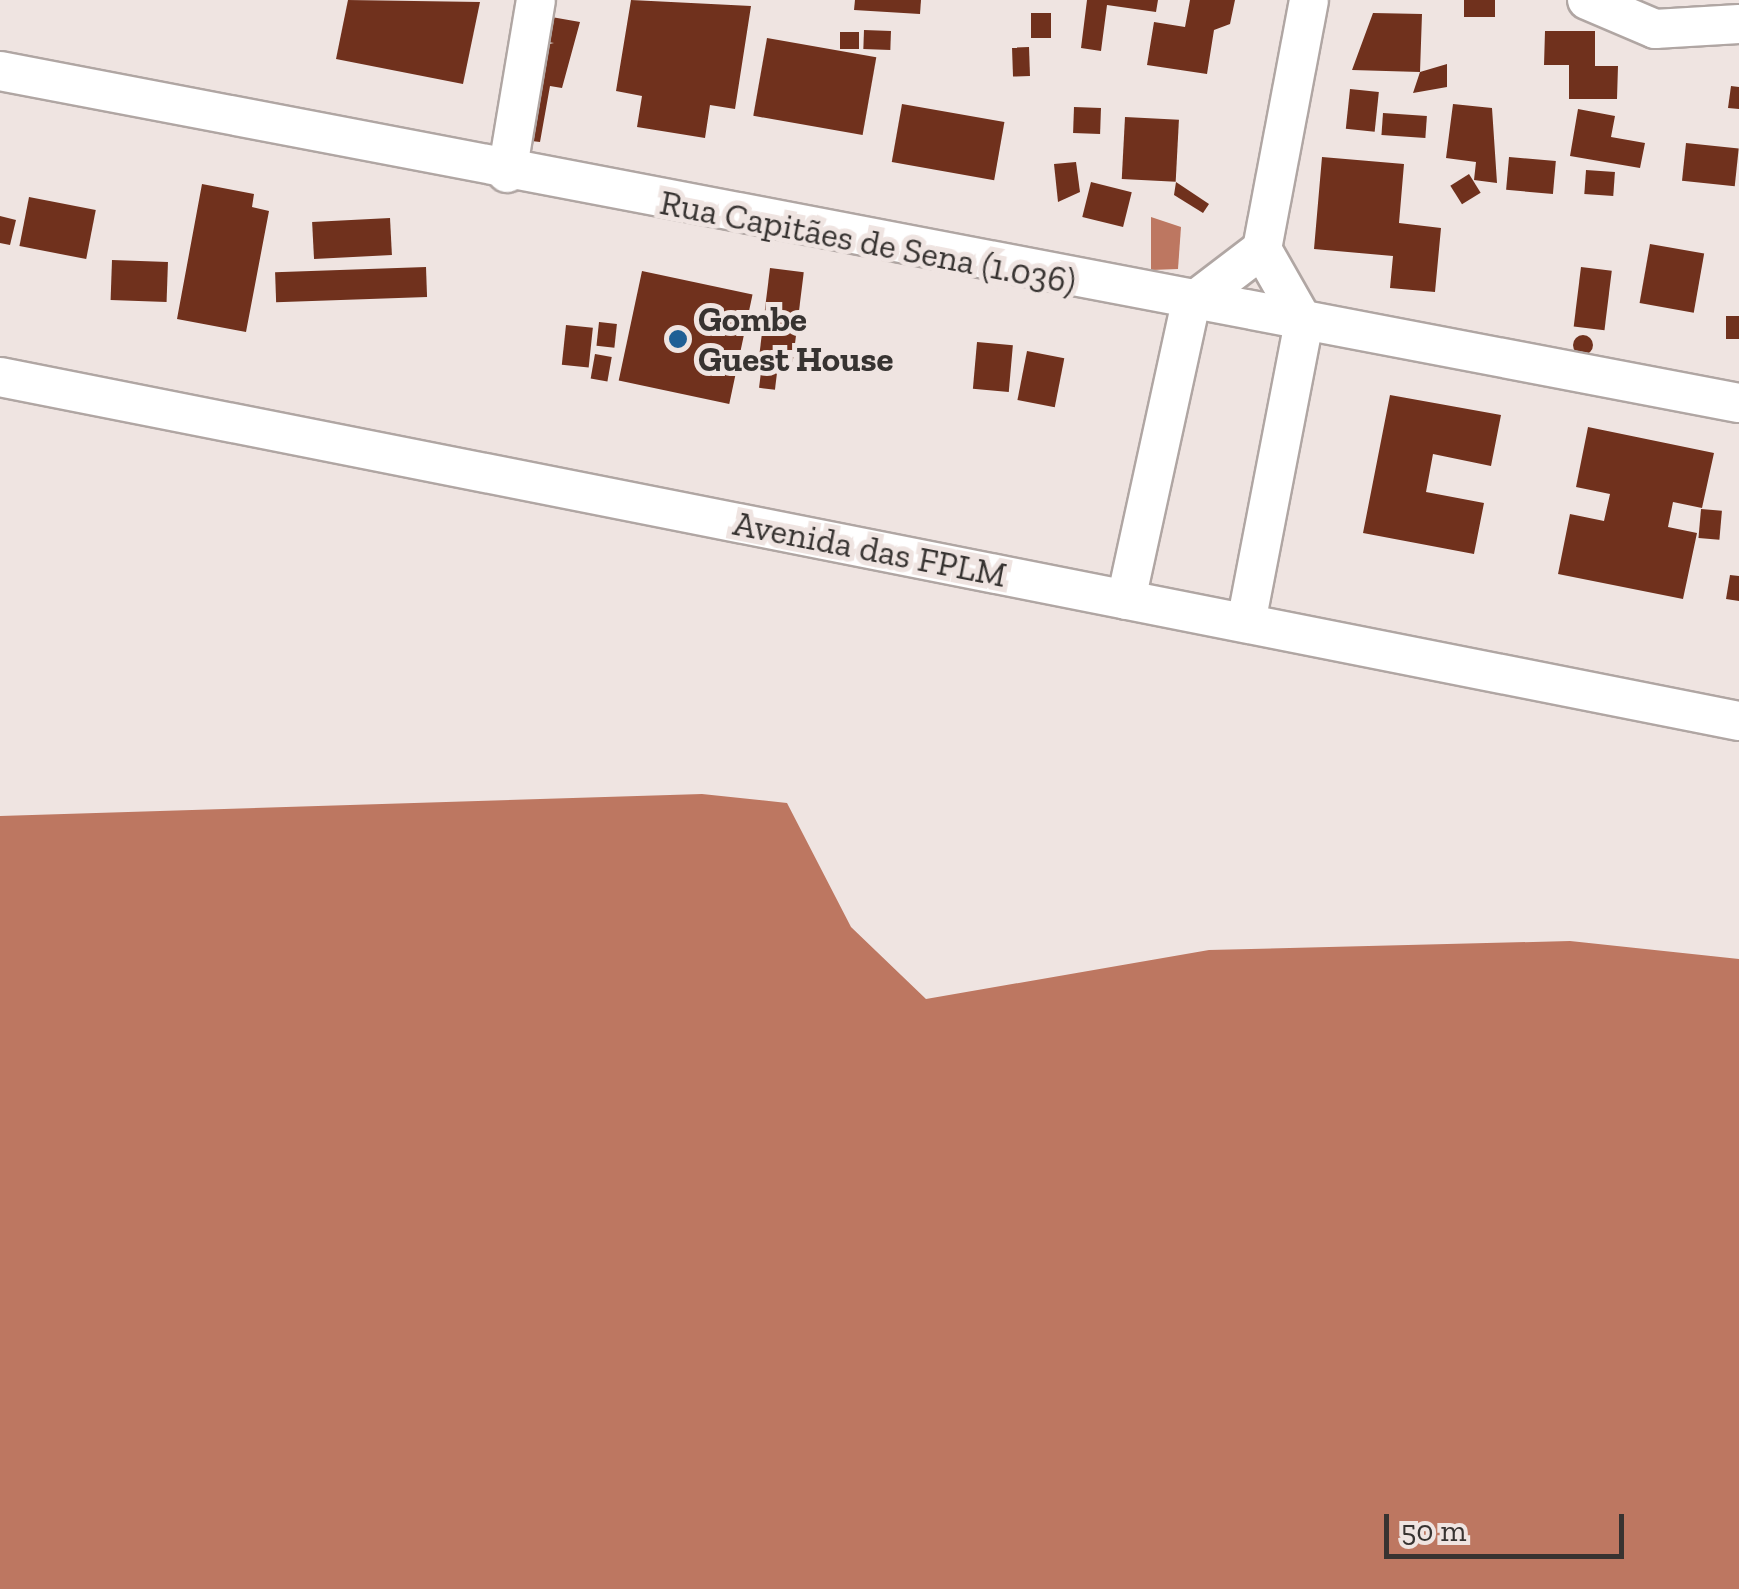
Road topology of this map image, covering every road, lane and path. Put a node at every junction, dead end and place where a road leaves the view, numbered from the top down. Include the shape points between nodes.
1 (536, 0) edge
2 (1309, 0) edge
3 (1587, 0) edge
4 (1739, 24) edge
5 (0, 70) edge
6 (507, 173) junction
7 (1262, 249) junction
8 (1191, 303) junction
9 (1304, 323) junction
10 (0, 377) edge
11 (1739, 403) edge
12 (1126, 600) junction
13 (1246, 622) junction
14 (1739, 721) edge

1 - 6 street
2 - 7 street
3 - 4 street via 1655,28
5 - 6 street, Rua Capitães de Sena (1.036)
6 - 8 street, Rua Capitães de Sena (1.036)
7 - 8 street
7 - 9 street
8 - 9 street, Rua Capitães de Sena (1.036)
8 - 12 street
9 - 11 street, Rua Capitães de Sena (1.036)
9 - 13 street
10 - 12 street, Avenida das FPLM
12 - 13 street, Avenida das FPLM
13 - 14 street, Avenida das FPLM

